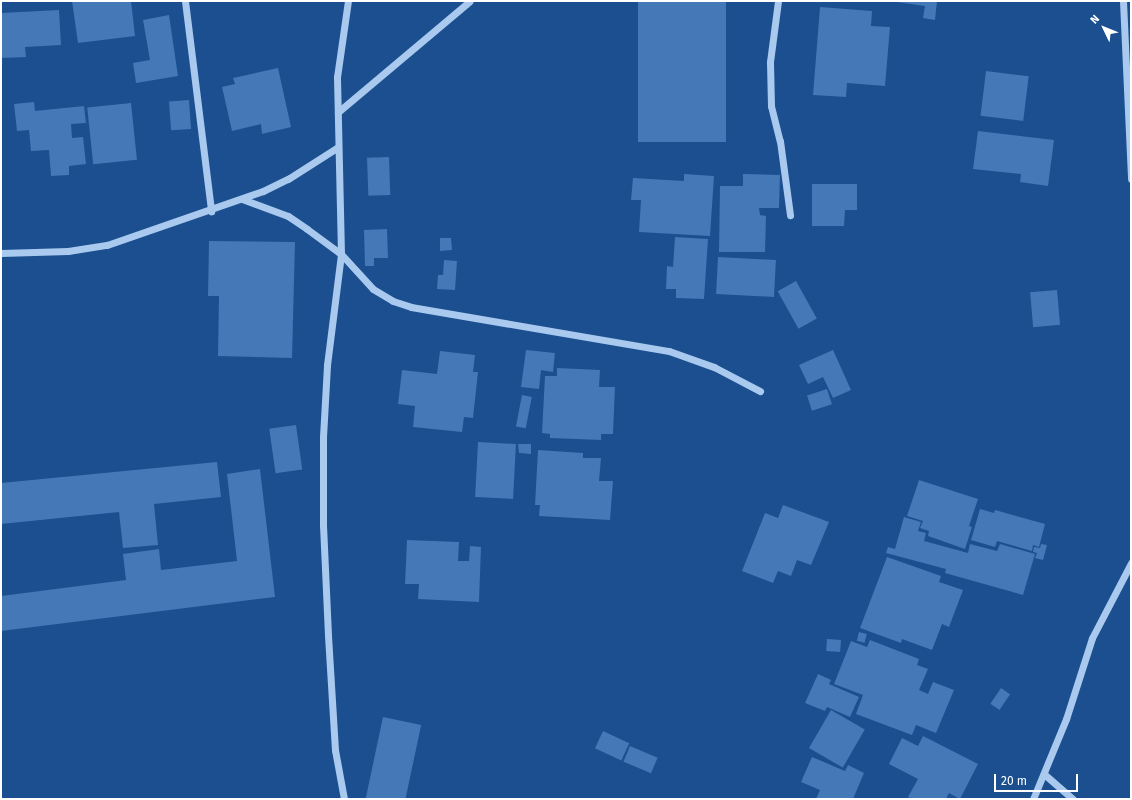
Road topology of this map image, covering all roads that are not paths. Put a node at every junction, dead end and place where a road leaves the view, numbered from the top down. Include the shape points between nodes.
1 (185, 1) edge
2 (348, 1) edge
3 (470, 1) edge
4 (778, 1) edge
5 (1123, 1) edge
6 (338, 112) junction
7 (338, 147) junction
8 (1131, 179) edge
9 (242, 199) junction
10 (211, 211) junction
11 (790, 215) dead end
12 (1, 253) edge
13 (341, 254) junction
14 (760, 391) dead end
15 (1131, 563) edge
16 (1044, 774) junction
17 (344, 799) edge
18 (1033, 799) edge
19 (1073, 799) edge

1 - 10 street
2 - 6 street via 337,77
3 - 6 street
4 - 11 street via 770,62 771,106 780,141
5 - 8 street
6 - 7 street
7 - 9 street via 288,180
7 - 13 street
9 - 10 street
9 - 13 street via 288,216
10 - 12 street via 107,245 68,251
13 - 14 street via 373,289 393,301 411,307 669,351 714,367
13 - 17 street via 327,365 323,436 323,526 335,750
15 - 16 street via 1092,638 1066,719
16 - 18 street
16 - 19 street

